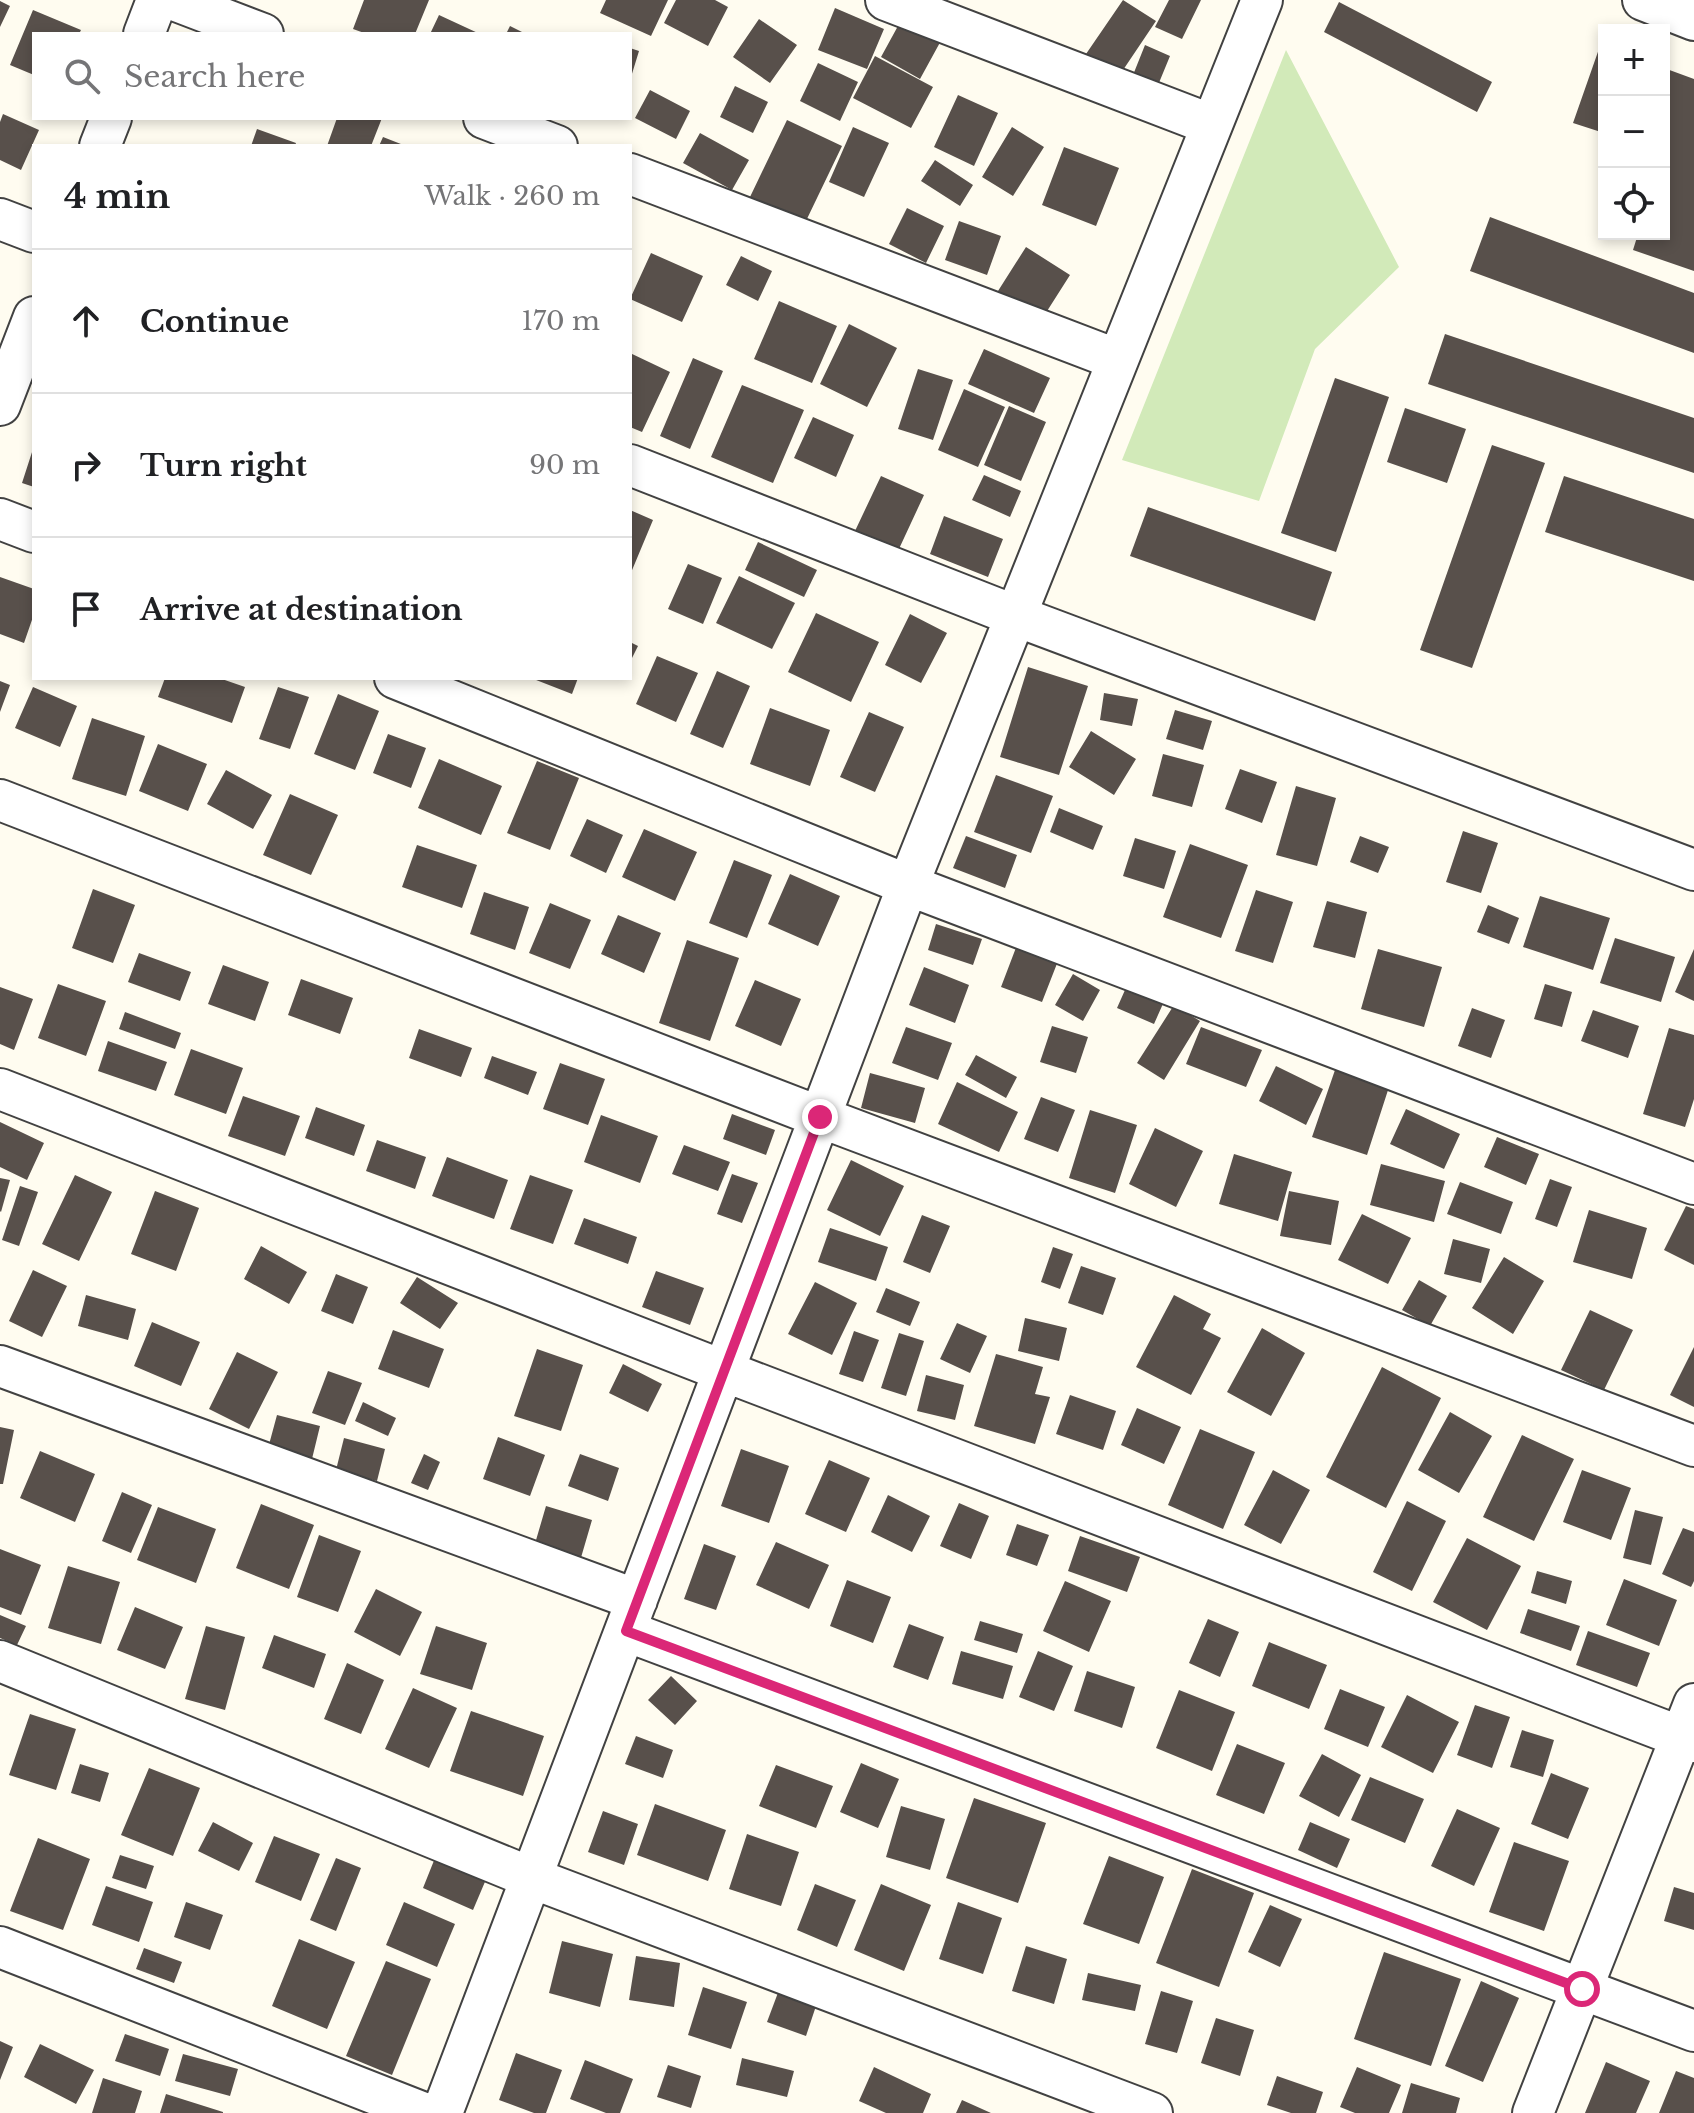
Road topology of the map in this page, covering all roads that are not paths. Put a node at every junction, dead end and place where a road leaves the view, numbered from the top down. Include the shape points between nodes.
1 (157, 0) edge
2 (174, 0) edge
3 (886, 0) edge
4 (1262, 0) edge
5 (1643, 0) edge
6 (1694, 20) edge
7 (145, 32) edge
8 (258, 32) edge
9 (110, 120) edge
10 (489, 120) edge
11 (1212, 125) junction
12 (101, 144) edge
13 (552, 144) edge
14 (632, 175) edge
15 (0, 219) edge
16 (32, 231) edge
17 (32, 322) edge
18 (1118, 360) junction
19 (0, 405) edge
20 (632, 466) edge
21 (0, 519) edge
22 (32, 531) edge
23 (1016, 616) junction
24 (400, 680) edge
25 (0, 800) edge
26 (1694, 870) edge
27 (908, 885) junction
28 (0, 1089) edge
29 (820, 1117) junction
30 (1694, 1184) edge
31 (0, 1366) edge
32 (724, 1371) junction
33 (1694, 1446) edge
34 (631, 1615) junction
35 (0, 1661) edge
36 (1690, 1728) edge
37 (532, 1878) junction
38 (0, 1947) edge
39 (1582, 1989) junction
40 (1694, 2031) edge
41 (424, 2113) edge
42 (442, 2113) edge
43 (1152, 2113) edge
44 (1533, 2113) edge

1 - 7 street
2 - 8 street
3 - 11 street
4 - 11 street
5 - 6 street
9 - 12 street
10 - 13 street
11 - 18 street
14 - 18 street
15 - 16 street
17 - 19 street
18 - 23 street
20 - 23 street
21 - 22 street
23 - 26 street
23 - 27 street
24 - 27 street
25 - 29 street
27 - 29 street
27 - 30 street
28 - 32 street
29 - 32 street
29 - 33 street
31 - 34 street
32 - 34 street
32 - 36 street
34 - 37 street
34 - 39 street
35 - 37 street
36 - 39 street
37 - 42 street
37 - 43 street
38 - 41 street
39 - 40 street
39 - 44 street

